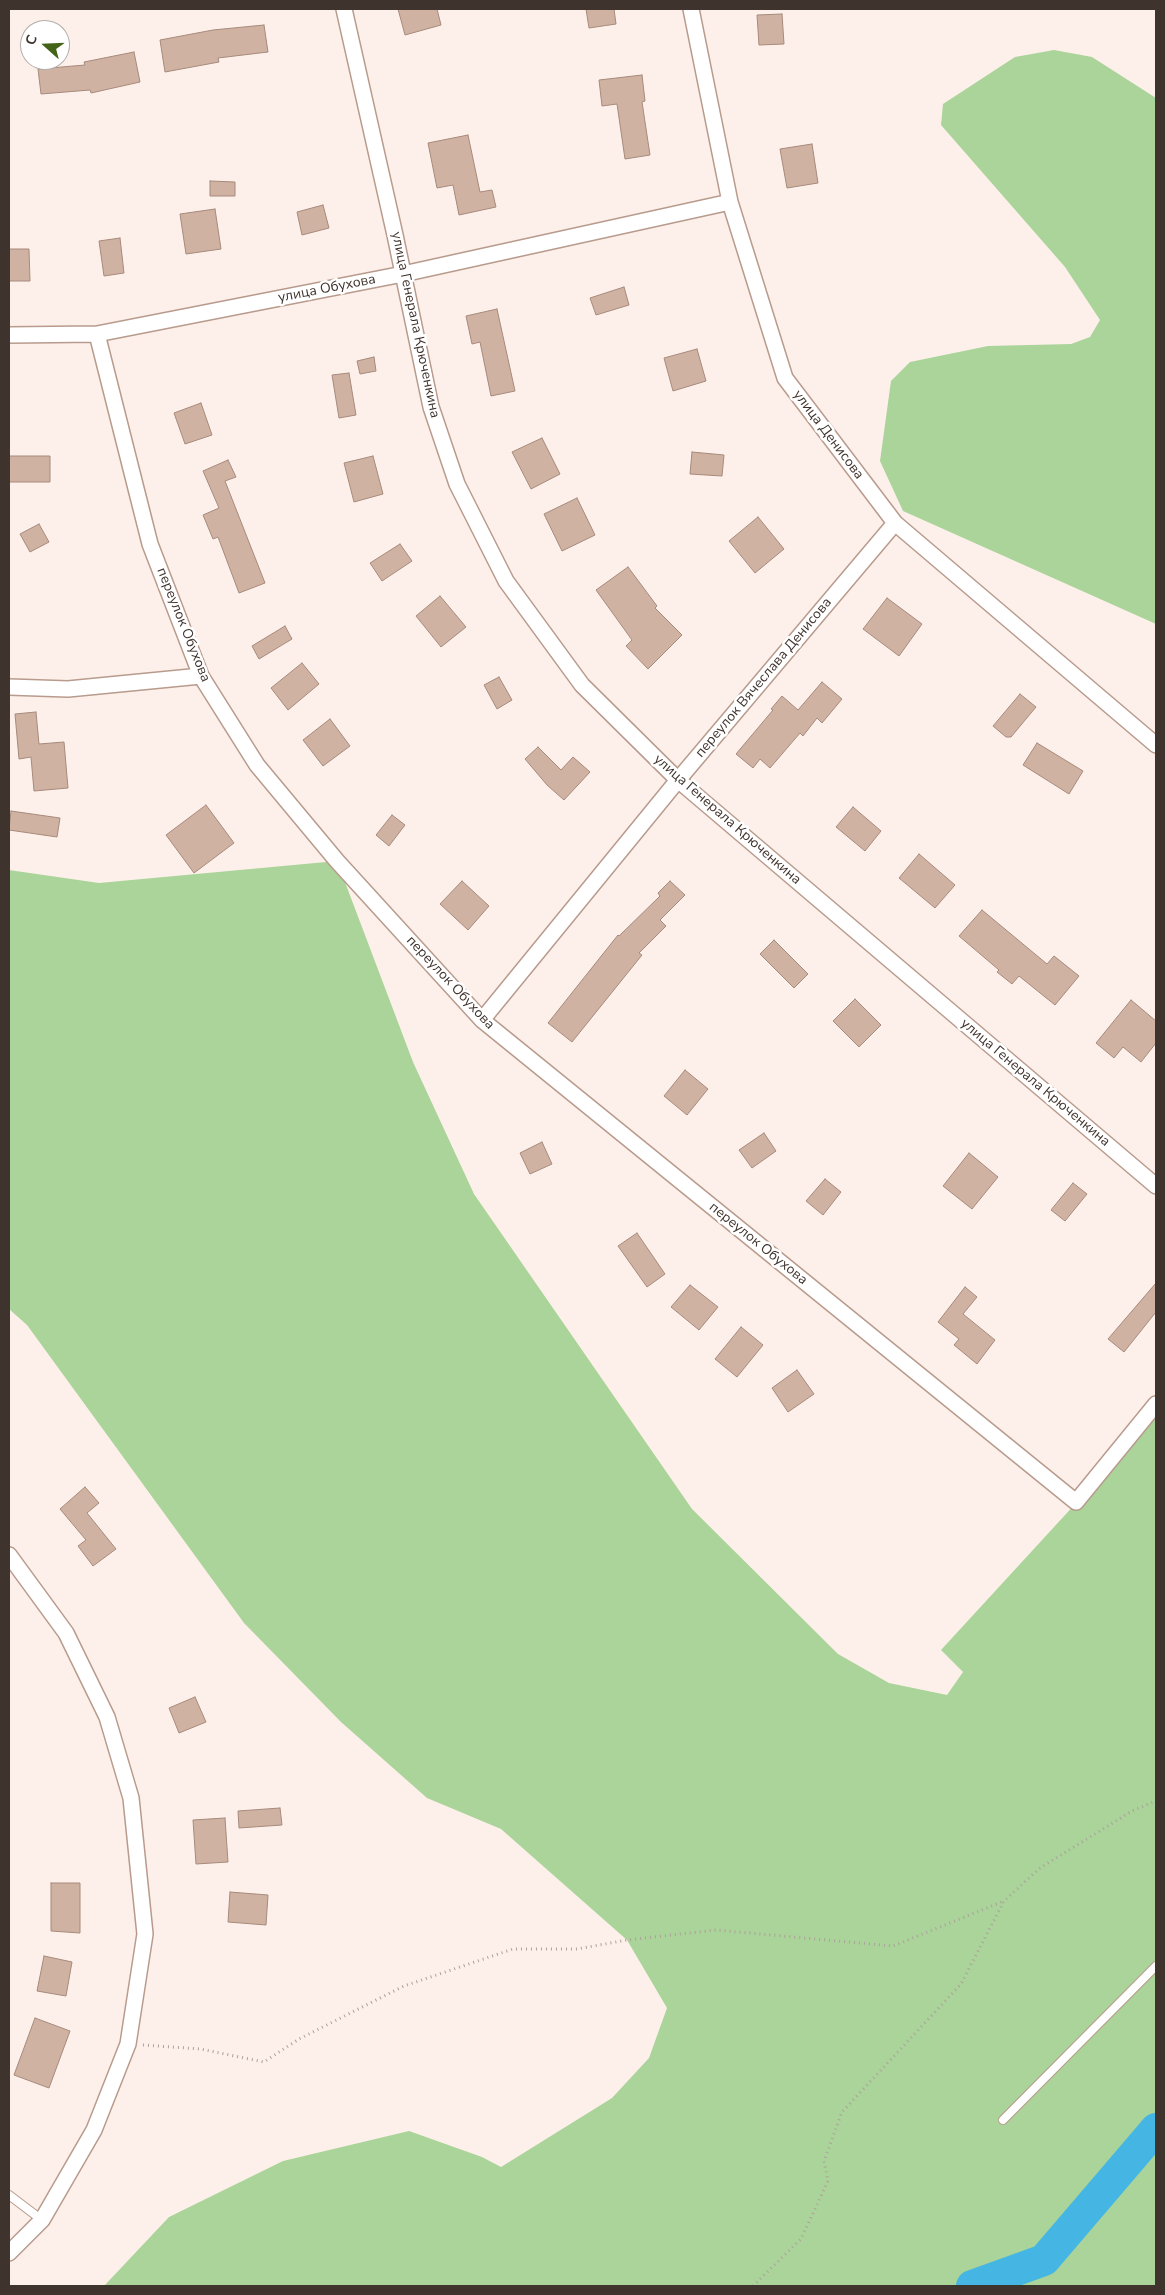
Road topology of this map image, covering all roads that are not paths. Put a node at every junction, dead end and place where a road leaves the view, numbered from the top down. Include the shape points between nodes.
1 (344, 9) edge
2 (691, 9) edge
3 (730, 202) junction
4 (404, 274) junction
5 (97, 334) junction
6 (9, 335) edge
7 (895, 523) junction
8 (201, 676) junction
9 (9, 686) edge
10 (1156, 745) edge
11 (678, 780) junction
12 (482, 1020) junction
13 (1156, 1186) edge
14 (1156, 1404) edge
15 (9, 1555) edge
16 (1156, 1966) edge
17 (1003, 2120) dead end
18 (9, 2194) edge
19 (42, 2220) junction
20 (9, 2253) edge

1 - 4 street, улица Генерала Крюченкина
2 - 3 street, улица Денисова
3 - 4 street, улица Обухова
3 - 7 street, улица Денисова via 785,378
4 - 5 street, улица Обухова
4 - 11 street, улица Генерала Крюченкина via 434,415 457,484 506,581 582,685
5 - 6 street, улица Обухова
5 - 8 street, переулок Обухова via 150,544
7 - 10 street, улица Денисова
7 - 11 street, переулок Вячеслава Денисова
8 - 9 street via 68,688
8 - 12 street, переулок Обухова via 257,765 337,861
11 - 12 street, переулок Вячеслава Денисова
11 - 13 street, улица Генерала Крюченкина
12 - 14 street, переулок Обухова via 1076,1502
15 - 19 street via 66,1633 107,1718 131,1798 146,1934 128,2044 94,2130
16 - 17 lane
18 - 19 lane
19 - 20 street

